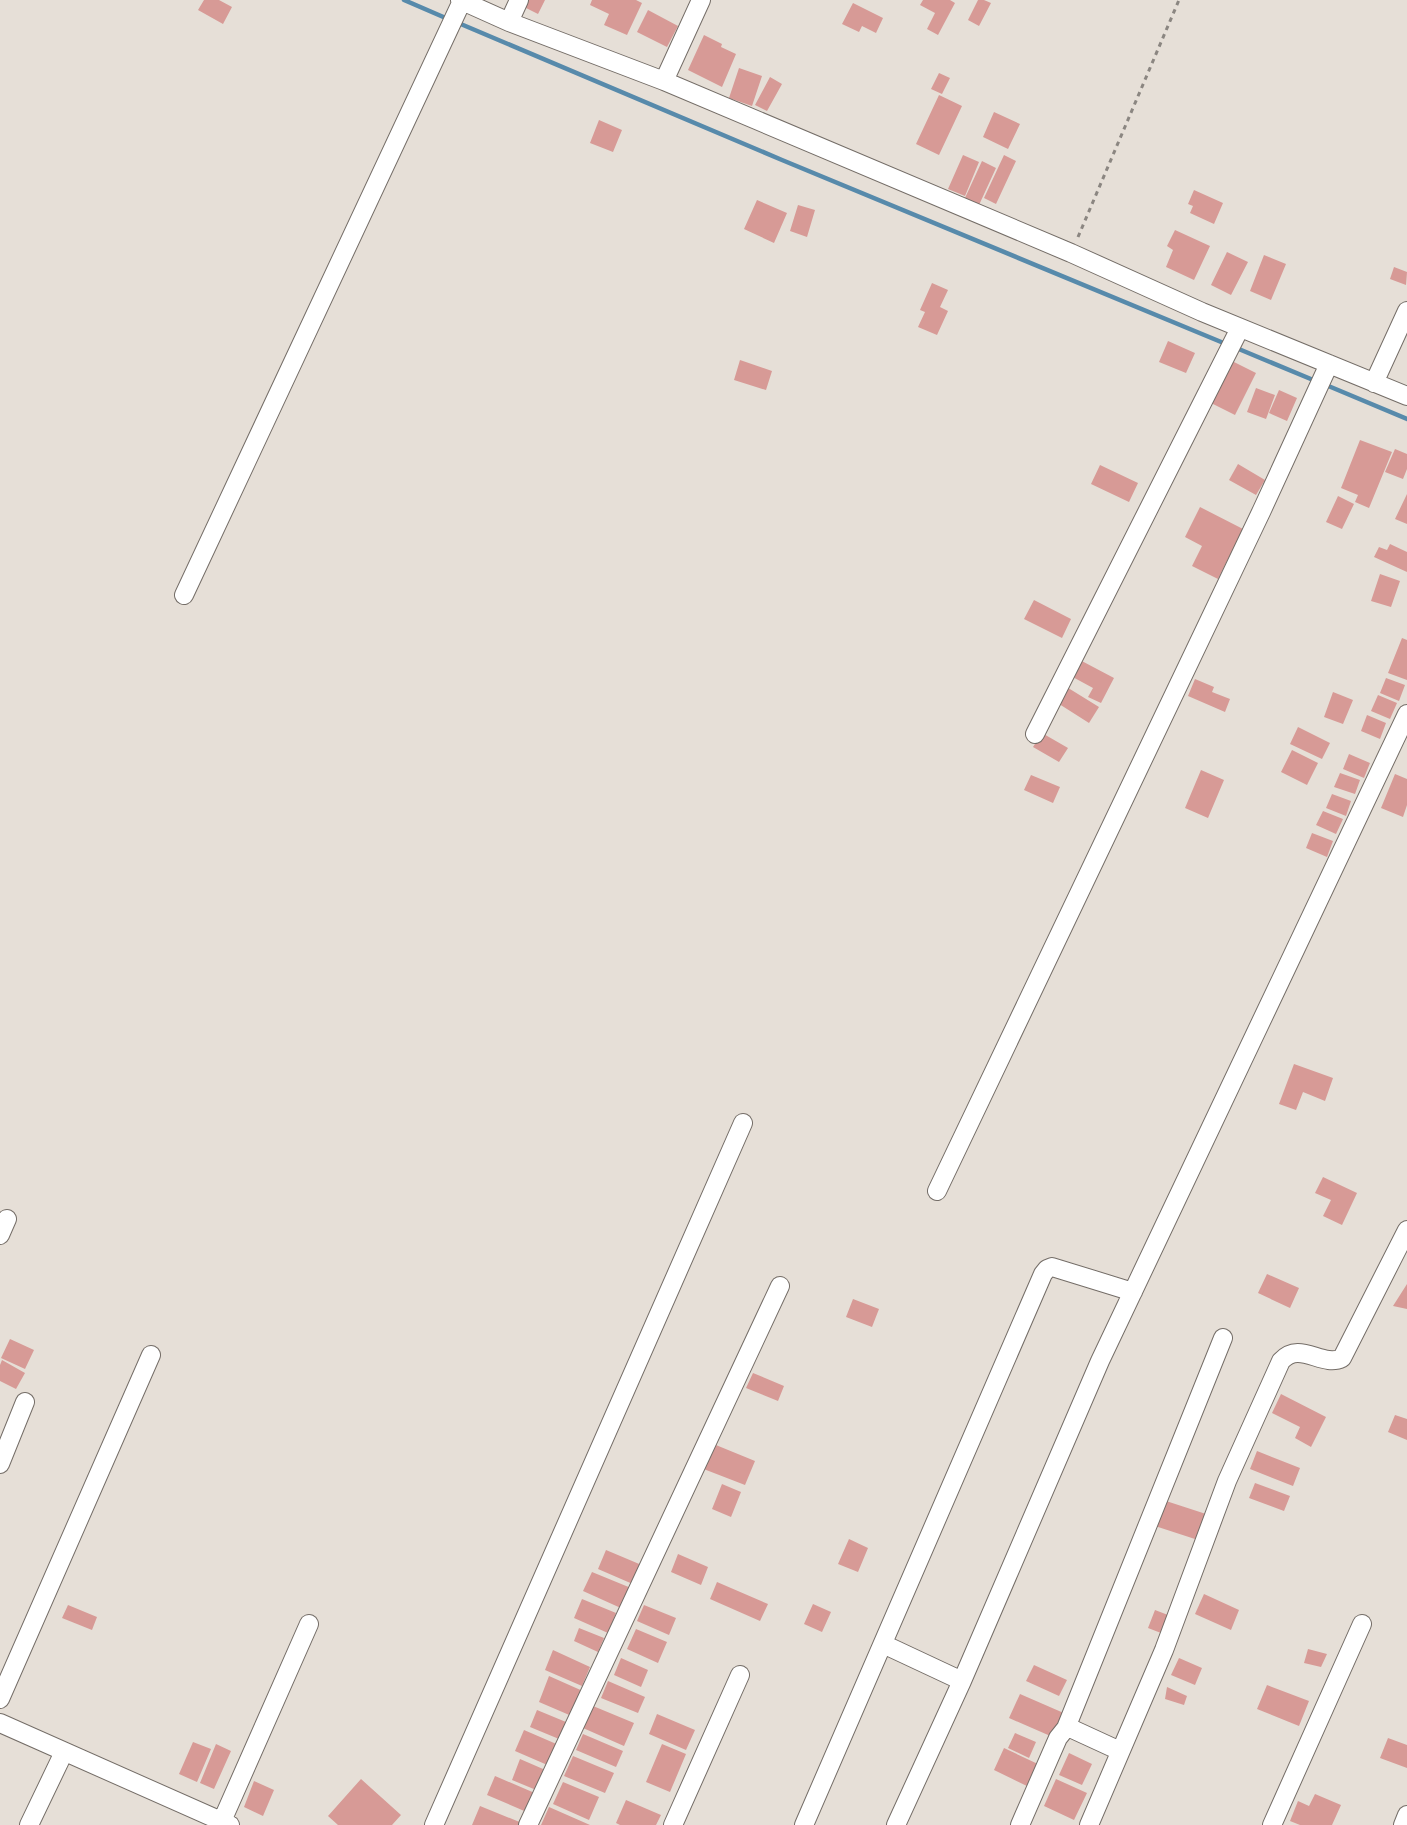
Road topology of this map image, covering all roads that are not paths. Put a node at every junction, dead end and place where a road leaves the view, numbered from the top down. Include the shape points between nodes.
1 (519, 0) edge
2 (701, 0) edge
3 (460, 4) edge
4 (509, 22) junction
5 (664, 81) junction
6 (1407, 311) edge
7 (1238, 332) junction
8 (1327, 368) junction
9 (1374, 383) junction
10 (1407, 396) edge
11 (184, 595) dead end
12 (1407, 714) edge
13 (1035, 734) dead end
14 (743, 1123) dead end
15 (938, 1191) dead end
16 (1407, 1230) edge
17 (780, 1286) dead end
18 (1133, 1292) junction
19 (1223, 1338) dead end
20 (151, 1355) dead end
21 (26, 1402) dead end
22 (0, 1464) edge
23 (309, 1624) dead end
24 (1362, 1624) dead end
25 (883, 1644) junction
26 (740, 1675) dead end
27 (962, 1681) junction
28 (0, 1699) edge
29 (0, 1723) edge
30 (1066, 1728) junction
31 (1120, 1751) junction
32 (64, 1752) junction
33 (1407, 1815) edge
34 (226, 1823) edge
35 (29, 1825) edge
36 (434, 1825) edge
37 (528, 1825) edge
38 (673, 1825) edge
39 (804, 1825) edge
40 (896, 1825) edge
41 (1020, 1825) edge
42 (1089, 1825) edge
43 (1272, 1825) edge
44 (1403, 1825) edge

1 - 4 street
2 - 5 street
3 - 4 street
3 - 11 street
4 - 5 street
5 - 7 street via 1071,253
6 - 9 street
7 - 8 street
7 - 13 street
8 - 9 street
8 - 15 street
9 - 10 street
12 - 18 street
14 - 36 street
16 - 31 street via 1342,1358 1294,1352 1281,1361 1227,1481 1164,1650
17 - 37 street
18 - 25 street via 1052,1267 1043,1274
18 - 27 street
19 - 30 street
20 - 28 street
21 - 22 street
23 - 34 street
24 - 43 street
25 - 27 street
25 - 39 street
26 - 38 street
27 - 40 street
29 - 32 street
30 - 31 street
30 - 41 street
31 - 42 street
32 - 34 street
32 - 35 street
33 - 44 street

